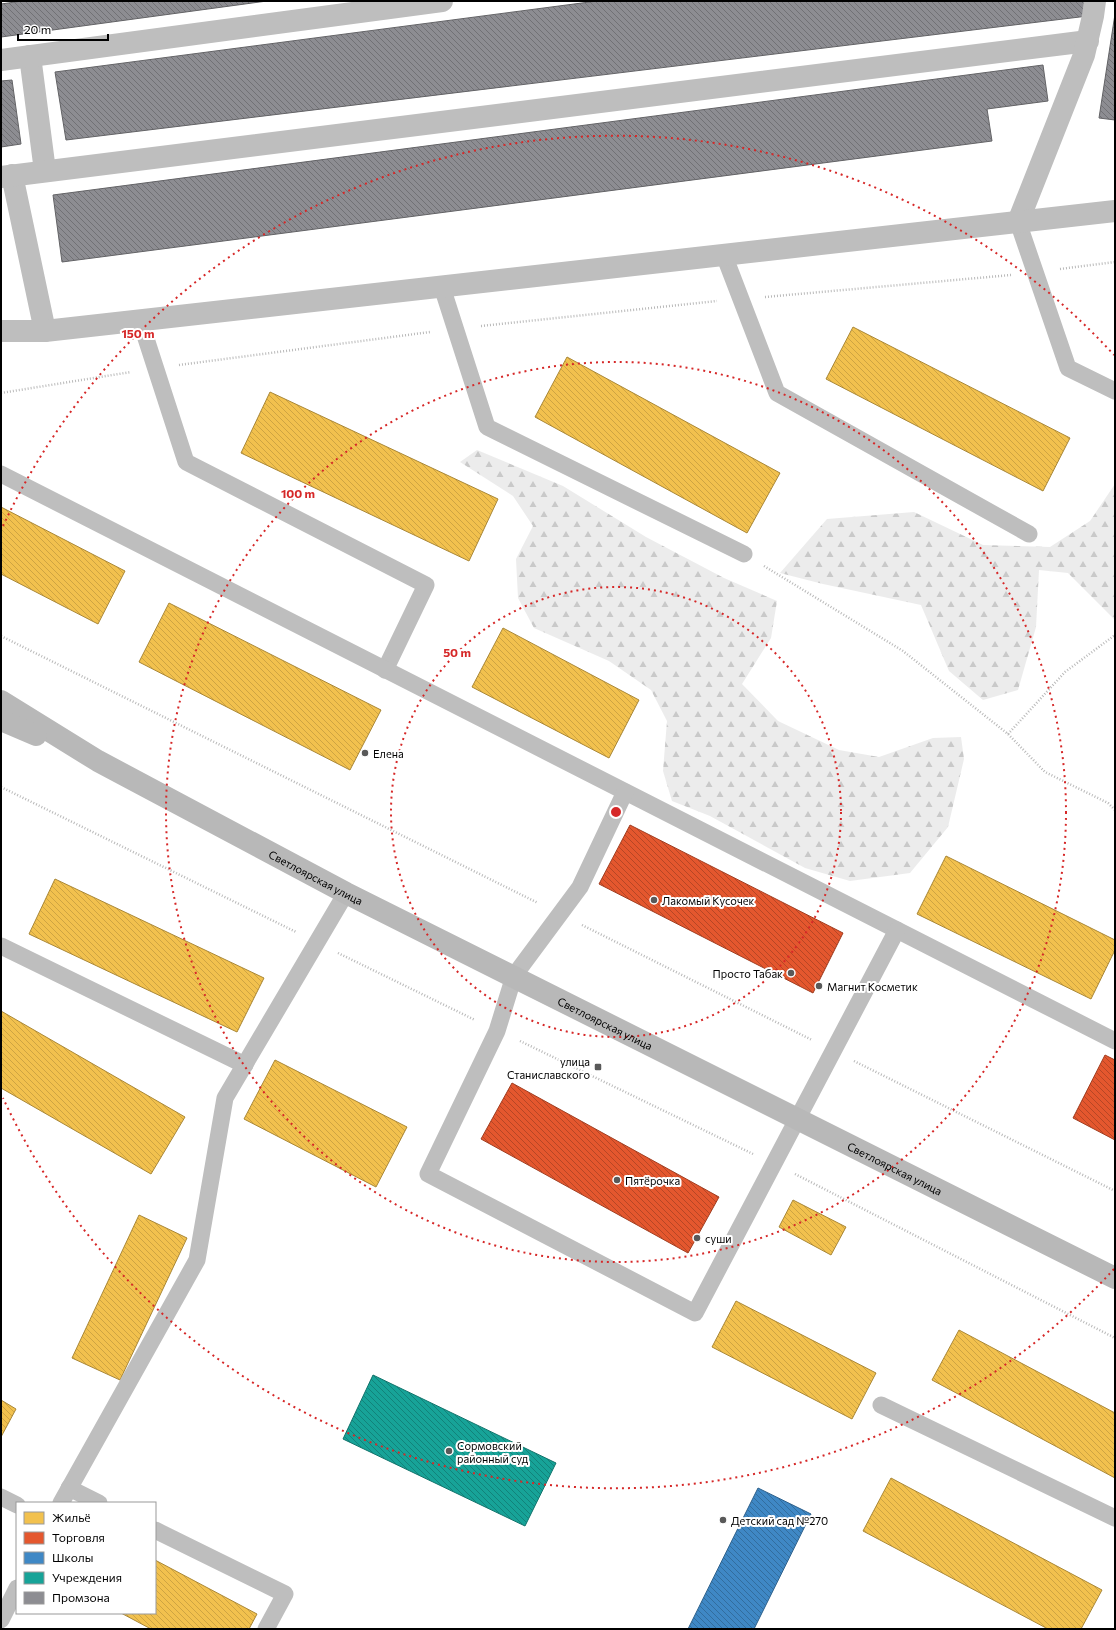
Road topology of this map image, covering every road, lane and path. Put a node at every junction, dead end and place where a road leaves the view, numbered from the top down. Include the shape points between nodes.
1 (442, 1) edge
2 (1095, 1) edge
3 (1088, 41) junction
4 (30, 56) junction
5 (1, 60) edge
6 (45, 171) junction
7 (6, 176) edge
8 (1115, 212) edge
9 (1018, 222) junction
10 (724, 255) junction
11 (1115, 262) edge
12 (1036, 273) junction
13 (442, 287) junction
14 (741, 299) junction
15 (140, 320) junction
16 (455, 329) junction
17 (1, 331) edge
18 (45, 331) junction
19 (156, 368) junction
20 (1115, 391) edge
21 (1, 393) edge
22 (1, 474) edge
23 (1029, 534) dead end
24 (744, 554) joint
25 (1115, 634) edge
26 (385, 670) junction
27 (1, 701) edge
28 (1, 720) edge
29 (1008, 734) junction
30 (98, 761) junction
31 (1, 787) edge
32 (626, 792) junction
33 (1115, 810) edge
34 (346, 893) junction
35 (897, 930) junction
36 (317, 942) junction
37 (1, 946) edge
38 (514, 976) junction
39 (497, 1030) junction
40 (1115, 1041) edge
41 (245, 1065) junction
42 (798, 1119) junction
43 (774, 1164) junction
44 (1115, 1278) edge
45 (1115, 1338) edge
46 (881, 1405) dead end
47 (69, 1488) junction
48 (1, 1497) edge
49 (62, 1502) edge
50 (97, 1502) edge
51 (16, 1504) edge
52 (1115, 1518) edge
53 (156, 1530) edge
54 (16, 1590) edge
55 (1, 1620) edge
56 (266, 1629) edge

1 - 4 street
2 - 3 street
3 - 6 street
3 - 9 street via 1068,99
4 - 5 street
4 - 6 street
6 - 7 street
7 - 18 street
8 - 9 street
9 - 10 street
9 - 12 lane
10 - 13 street
10 - 14 lane
11 - 12 path
12 - 14 path
12 - 20 lane via 1068,368
13 - 15 street
13 - 16 lane
14 - 16 path
14 - 23 lane via 777,393
15 - 18 street
15 - 19 lane
16 - 19 path
16 - 24 lane via 487,427
17 - 18 street
19 - 21 path
19 - 26 lane via 186,462 426,585
22 - 26 lane
24 - 29 path via 903,651
25 - 29 path via 1065,672
26 - 32 lane
27 - 30 main road
28 - 30 main road
29 - 33 path via 1045,772 1108,803
30 - 34 main road, Светлоярская улица
31 - 36 path
32 - 35 lane
32 - 38 lane via 580,887
34 - 36 lane
34 - 38 main road, Светлоярская улица
35 - 40 lane
35 - 42 lane
36 - 39 path
36 - 41 lane
37 - 41 lane
38 - 39 lane
38 - 42 main road, Светлоярская улица
39 - 43 path
39 - 43 lane via 428,1174 695,1313
41 - 47 lane via 225,1098 196,1260
42 - 43 lane
42 - 44 main road, Светлоярская улица
43 - 45 path
46 - 52 lane
47 - 49 lane
47 - 50 lane
48 - 51 lane
53 - 56 lane via 285,1594
54 - 55 lane

